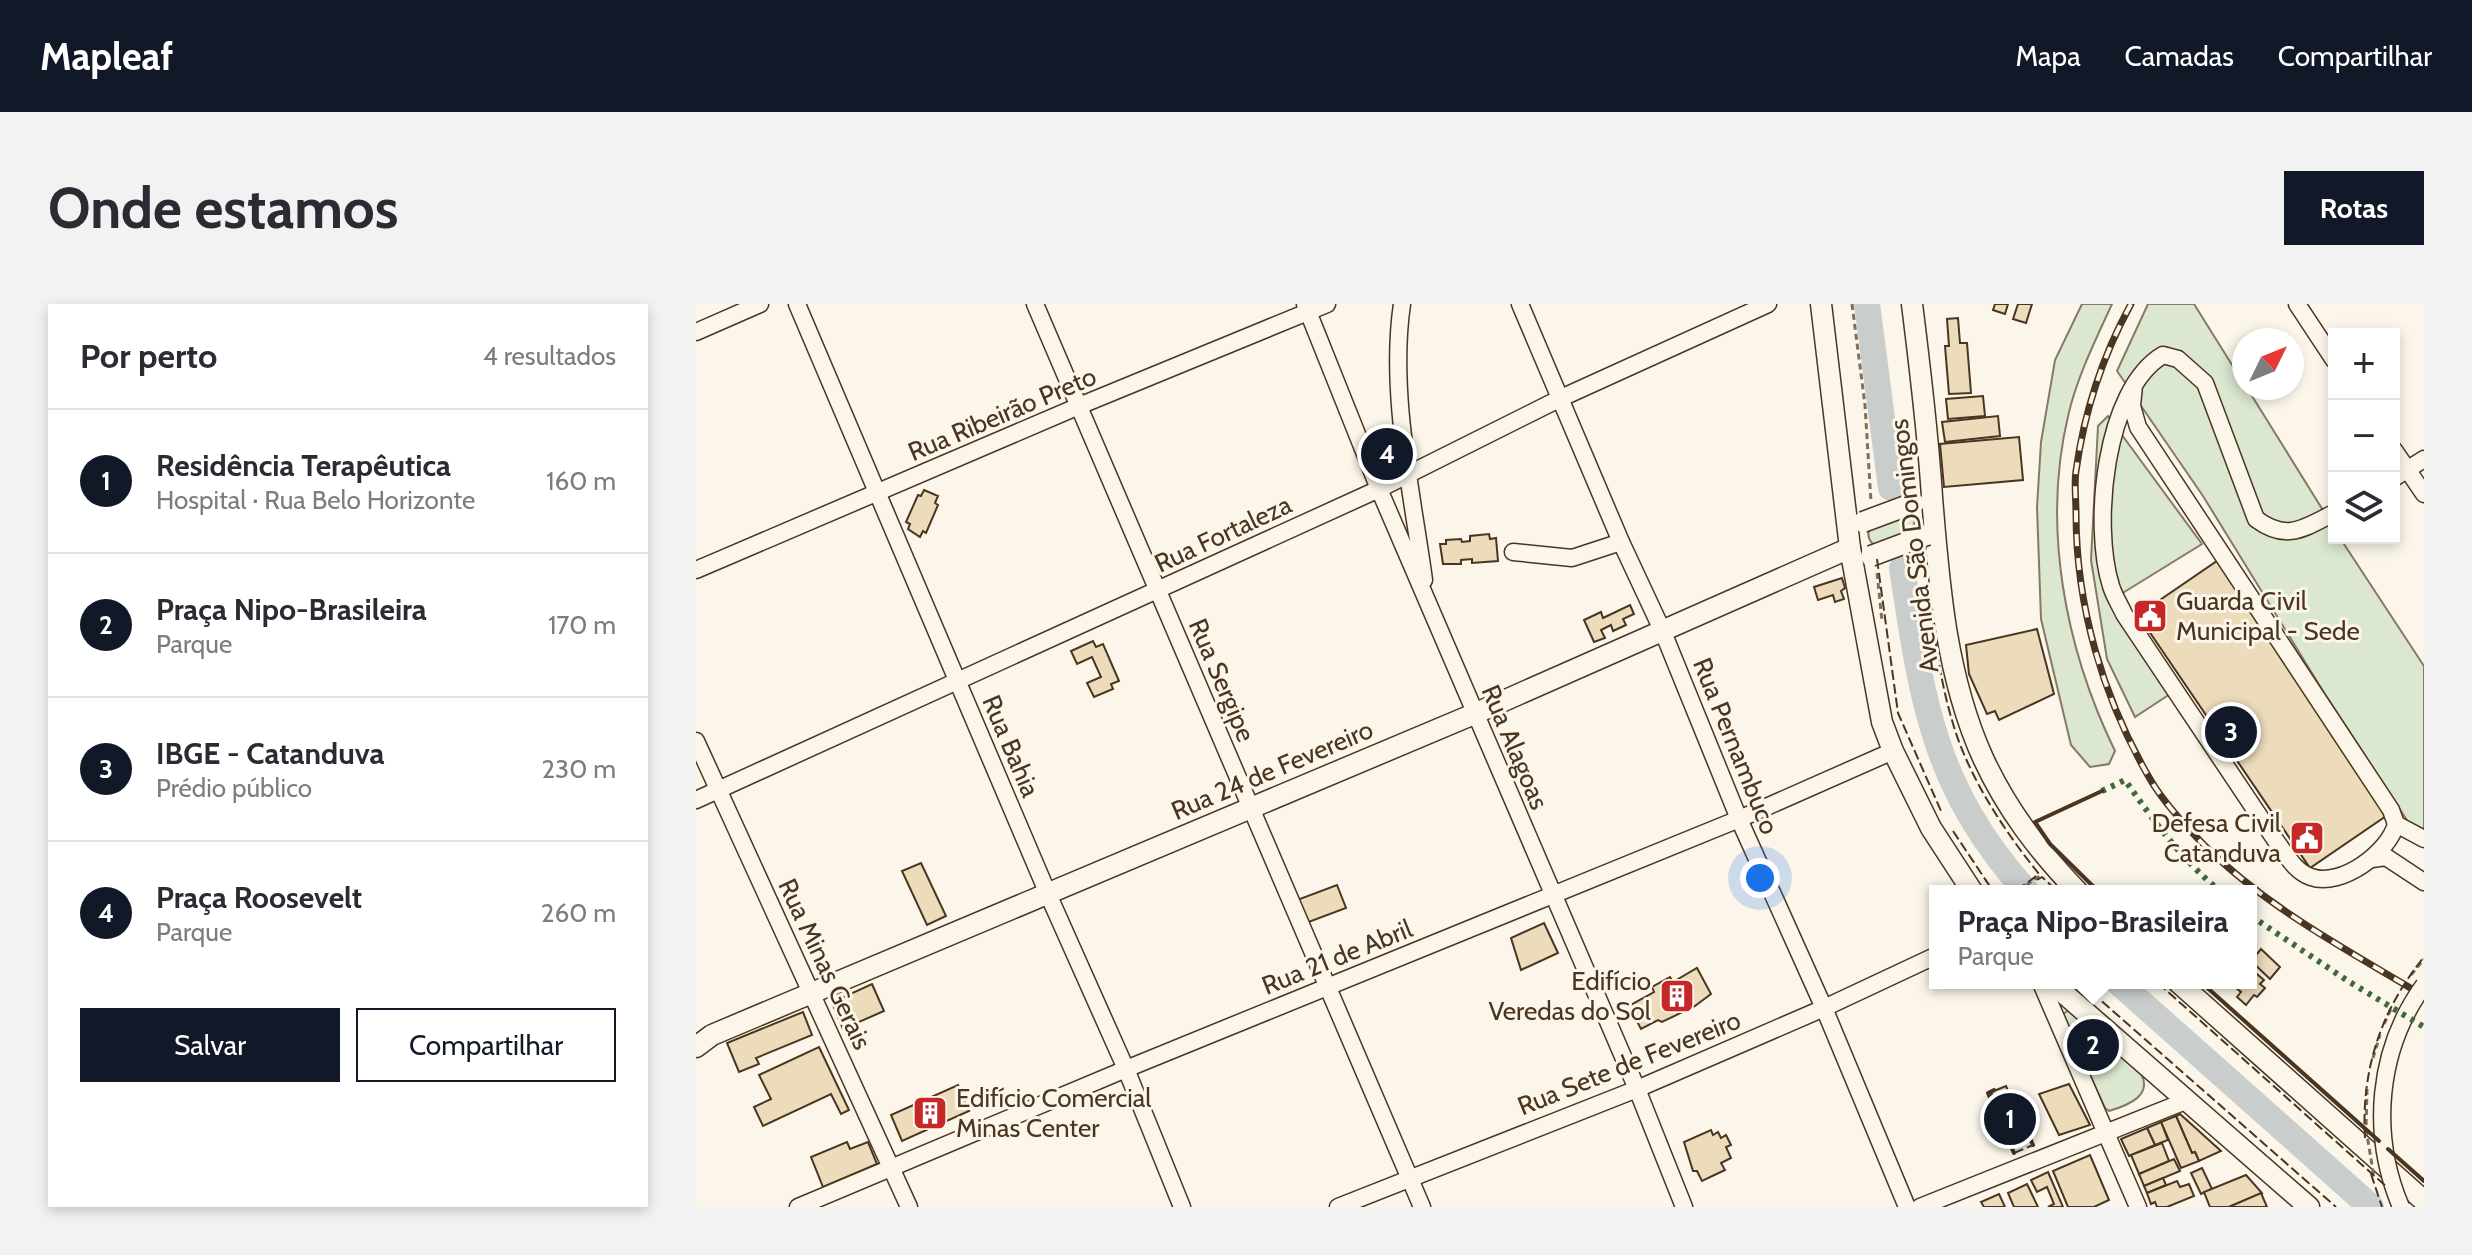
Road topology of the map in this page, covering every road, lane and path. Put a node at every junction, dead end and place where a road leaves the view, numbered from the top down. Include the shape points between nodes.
1 (760, 304) edge
2 (797, 304) edge
3 (1035, 304) edge
4 (1327, 304) edge
5 (1402, 304) edge
6 (1520, 304) edge
7 (1768, 304) edge
8 (1821, 304) edge
9 (1852, 304) edge
10 (1912, 304) edge
11 (2297, 304) edge
12 (1307, 308) edge
13 (696, 332) edge
14 (2328, 351) edge
15 (2134, 385) junction
16 (1561, 398) junction
17 (1079, 406) junction
18 (2424, 459) edge
19 (1410, 474) junction
20 (2401, 474) edge
21 (1379, 489) junction
22 (876, 493) junction
23 (2424, 494) edge
24 (1923, 500) junction
25 (2328, 516) edge
26 (1931, 534) junction
27 (1621, 542) junction
28 (1862, 542) junction
29 (1513, 552) dead end
30 (696, 570) edge
31 (1158, 590) junction
32 (1427, 601) junction
33 (1663, 632) junction
34 (1884, 635) dead end
35 (957, 683) junction
36 (1474, 714) junction
37 (696, 741) edge
38 (1893, 751) junction
39 (718, 790) junction
40 (696, 800) edge
41 (1250, 807) junction
42 (1739, 819) junction
43 (2396, 824) junction
44 (2424, 839) edge
45 (2372, 859) junction
46 (2041, 875) dead end
47 (2424, 882) edge
48 (1968, 885) edge
49 (2027, 885) edge
50 (2071, 885) edge
51 (1048, 894) junction
52 (1553, 895) junction
53 (1929, 959) edge
54 (2424, 985) edge
55 (1327, 987) junction
56 (2044, 989) edge
57 (2059, 989) edge
58 (2186, 989) edge
59 (813, 992) junction
60 (1824, 1008) junction
61 (701, 1040) edge
62 (1126, 1069) junction
63 (1637, 1089) junction
64 (2188, 1100) junction
65 (2107, 1132) junction
66 (892, 1169) junction
67 (1409, 1177) junction
68 (2424, 1201) edge
69 (798, 1207) edge
70 (909, 1207) edge
71 (1182, 1207) edge
72 (1338, 1207) edge
73 (1422, 1207) edge
74 (1684, 1207) edge
75 (1907, 1207) edge
76 (1920, 1207) edge
77 (2138, 1207) edge
78 (2309, 1207) edge
79 (2401, 1207) edge

1 - 13 street
2 - 22 street, Rua Bahia
3 - 17 street, Rua Sergipe
4 - 12 street, Rua Ribeirão Preto
5 - 19 street via 1398,353
6 - 16 street, Rua Pernambuco
7 - 16 street, Rua Fortaleza
8 - 28 main road
9 - 28 path via 1865,405
10 - 24 main road, Avenida São Domingos
11 - 14 street
12 - 17 street, Rua Ribeirão Preto
12 - 21 street, Rua Alagoas
15 - 25 street via 2163,355 2178,359 2205,383 2256,519 2284,532
15 - 43 street via 2138,427
15 - 45 street via 2114,439 2102,514 2111,587 2124,614 2295,868 2313,878 2328,878
16 - 19 street, Rua Fortaleza
16 - 27 street, Rua Pernambuco
17 - 22 street, Rua Ribeirão Preto
17 - 31 street, Rua Sergipe
18 - 20 street
19 - 21 street, Rua Fortaleza
19 - 32 street
20 - 23 street
21 - 31 street, Rua Fortaleza
21 - 32 street, Rua Alagoas
22 - 30 street, Rua Ribeirão Preto
22 - 35 street, Rua Bahia
24 - 26 main road, Avenida São Domingos
24 - 28 main road, bridge
26 - 28 main road, bridge
26 - 50 main road, Avenida São Domingos via 1955,678 1967,718 2008,805
27 - 29 street via 1572,558
27 - 33 street, Rua Pernambuco
28 - 33 main road, Rua 24 de Fevereiro
28 - 34 path
28 - 38 main road via 1873,679
31 - 35 street, Rua Fortaleza
31 - 41 street, Rua Sergipe
32 - 36 street, Rua Alagoas
33 - 36 main road, Rua 24 de Fevereiro
33 - 42 street, Rua Pernambuco
35 - 39 street, Rua Fortaleza
35 - 51 street, Rua Bahia
36 - 41 main road, Rua 24 de Fevereiro
36 - 52 street, Rua Alagoas
37 - 39 street, Rua Minas Gerais
38 - 42 street, Rua 21 de Abril
38 - 48 main road via 1931,828
39 - 40 street, Rua Fortaleza
39 - 59 street, Rua Minas Gerais
41 - 51 main road, Rua 24 de Fevereiro
41 - 55 street, Rua Sergipe
42 - 52 street, Rua 21 de Abril
42 - 60 street, Rua Pernambuco
43 - 44 street
43 - 45 street via 2388,844
45 - 47 street via 2386,857
46 - 49 path
51 - 59 main road, Rua 24 de Fevereiro
51 - 62 street, Rua Bahia
52 - 55 street, Rua 21 de Abril
52 - 63 street, Rua Alagoas
53 - 60 street, Rua Sete de Fevereiro
54 - 79 street, bridge via 2391,1050 2382,1101 2384,1151
55 - 62 street, Rua 21 de Abril
55 - 67 street, Rua Sergipe
56 - 65 street
57 - 64 main road
58 - 68 main road
59 - 61 main road, Rua 24 de Fevereiro
59 - 66 street, Rua Minas Gerais
60 - 63 street, Rua Sete de Fevereiro
60 - 75 street, Rua Pernambuco
62 - 66 street, Rua 21 de Abril
62 - 71 street, Rua Bahia
63 - 67 street, Rua Sete de Fevereiro
63 - 74 street, Rua Alagoas
64 - 65 street
64 - 78 main road
65 - 76 street
65 - 77 street
66 - 69 street, Rua 21 de Abril
66 - 70 street, Rua Minas Gerais
67 - 72 street, Rua Sete de Fevereiro
67 - 73 street, Rua Sergipe

